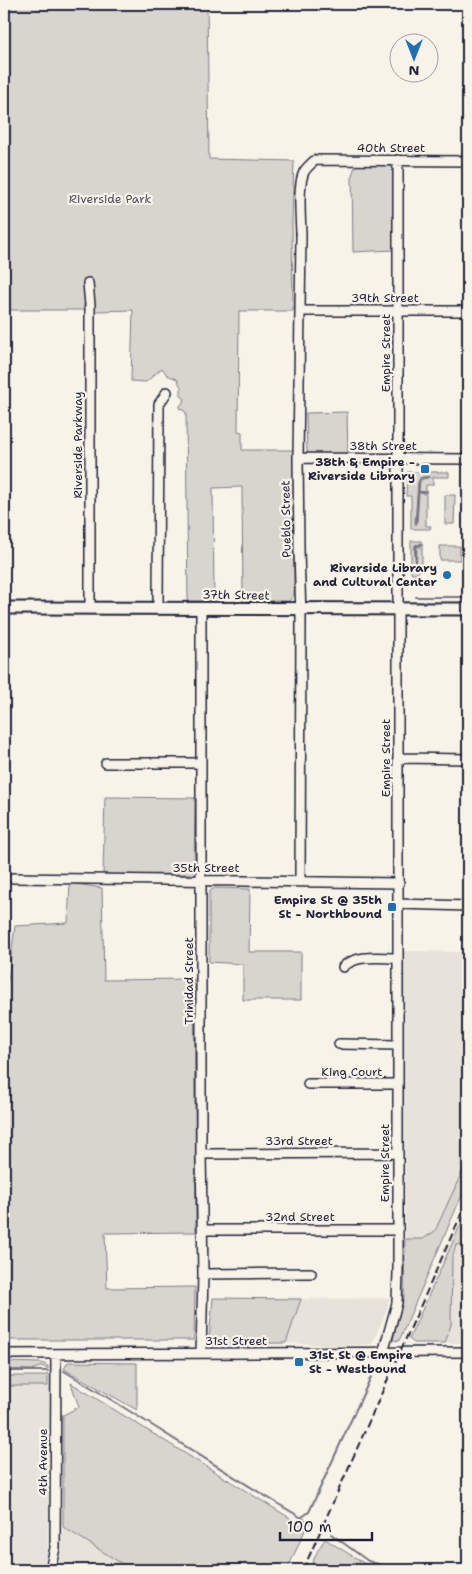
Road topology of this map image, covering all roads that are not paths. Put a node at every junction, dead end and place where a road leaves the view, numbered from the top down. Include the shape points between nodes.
1 (314, 160) joint
2 (398, 160) junction
3 (468, 160) edge
4 (88, 283) dead end
5 (301, 311) junction
6 (399, 311) junction
7 (468, 311) edge
8 (167, 392) dead end
9 (298, 458) junction
10 (399, 458) junction
11 (468, 459) edge
12 (4, 608) edge
13 (90, 608) junction
14 (158, 608) junction
15 (202, 608) junction
16 (301, 609) junction
17 (399, 609) junction
18 (468, 609) edge
19 (399, 758) junction
20 (468, 759) edge
21 (106, 763) dead end
22 (202, 763) junction
23 (13, 878) dead end
24 (201, 881) junction
25 (300, 882) junction
26 (399, 883) junction
27 (398, 904) junction
28 (468, 906) edge
29 (397, 958) junction
30 (343, 967) dead end
31 (339, 1044) dead end
32 (397, 1045) junction
33 (308, 1084) dead end
34 (397, 1084) junction
35 (397, 1153) junction
36 (202, 1154) junction
37 (203, 1230) junction
38 (397, 1230) junction
39 (311, 1273) dead end
40 (203, 1274) junction
41 (468, 1352) edge
42 (201, 1353) junction
43 (383, 1353) junction
44 (4, 1354) edge
45 (56, 1354) junction
46 (50, 1570) edge

1 - 2 street, 40th Street
1 - 5 street, Pueblo Street via 304,172 300,204
2 - 3 street, 40th Street
2 - 6 street, Empire Street
4 - 13 street, Riverside Parkway
5 - 6 street, 39th Street
5 - 9 street, Pueblo Street
6 - 7 street, 39th Street
6 - 10 street, Empire Street
8 - 14 street via 159,404
9 - 10 street, 38th Street
9 - 16 street, Pueblo Street
10 - 11 street, 38th Street
10 - 17 street, Empire Street
12 - 13 main road, 37th Street
13 - 14 main road, 37th Street
14 - 15 main road, 37th Street
15 - 16 main road, 37th Street
15 - 22 street, Trinidad Street
16 - 17 main road, 37th Street
16 - 25 street, Pueblo Street
17 - 18 main road, 37th Street
17 - 19 street, Empire Street
19 - 20 street
19 - 26 street, Empire Street
21 - 22 street
22 - 24 street, Trinidad Street
23 - 24 street, 35th Street
24 - 25 street, 35th Street
24 - 36 street, Trinidad Street
25 - 26 street, 35th Street
26 - 27 street, Empire Street
27 - 28 street
27 - 29 street, Empire Street
29 - 30 street via 364,958 348,962
29 - 32 street, Empire Street
31 - 32 street
32 - 34 street, Empire Street
33 - 34 street, King Court
34 - 35 street, Empire Street
35 - 36 street, 33rd Street
35 - 38 street, Empire Street
36 - 37 street, Trinidad Street
37 - 38 street, 32nd Street
37 - 40 street, Trinidad Street
38 - 43 street, Empire Street via 397,1304
39 - 40 street
40 - 42 street, Trinidad Street
41 - 43 street, 31st Street
42 - 43 street, 31st Street
42 - 45 street, 31st Street
44 - 45 street, 31st Street
45 - 46 street, 4th Avenue via 55,1548

